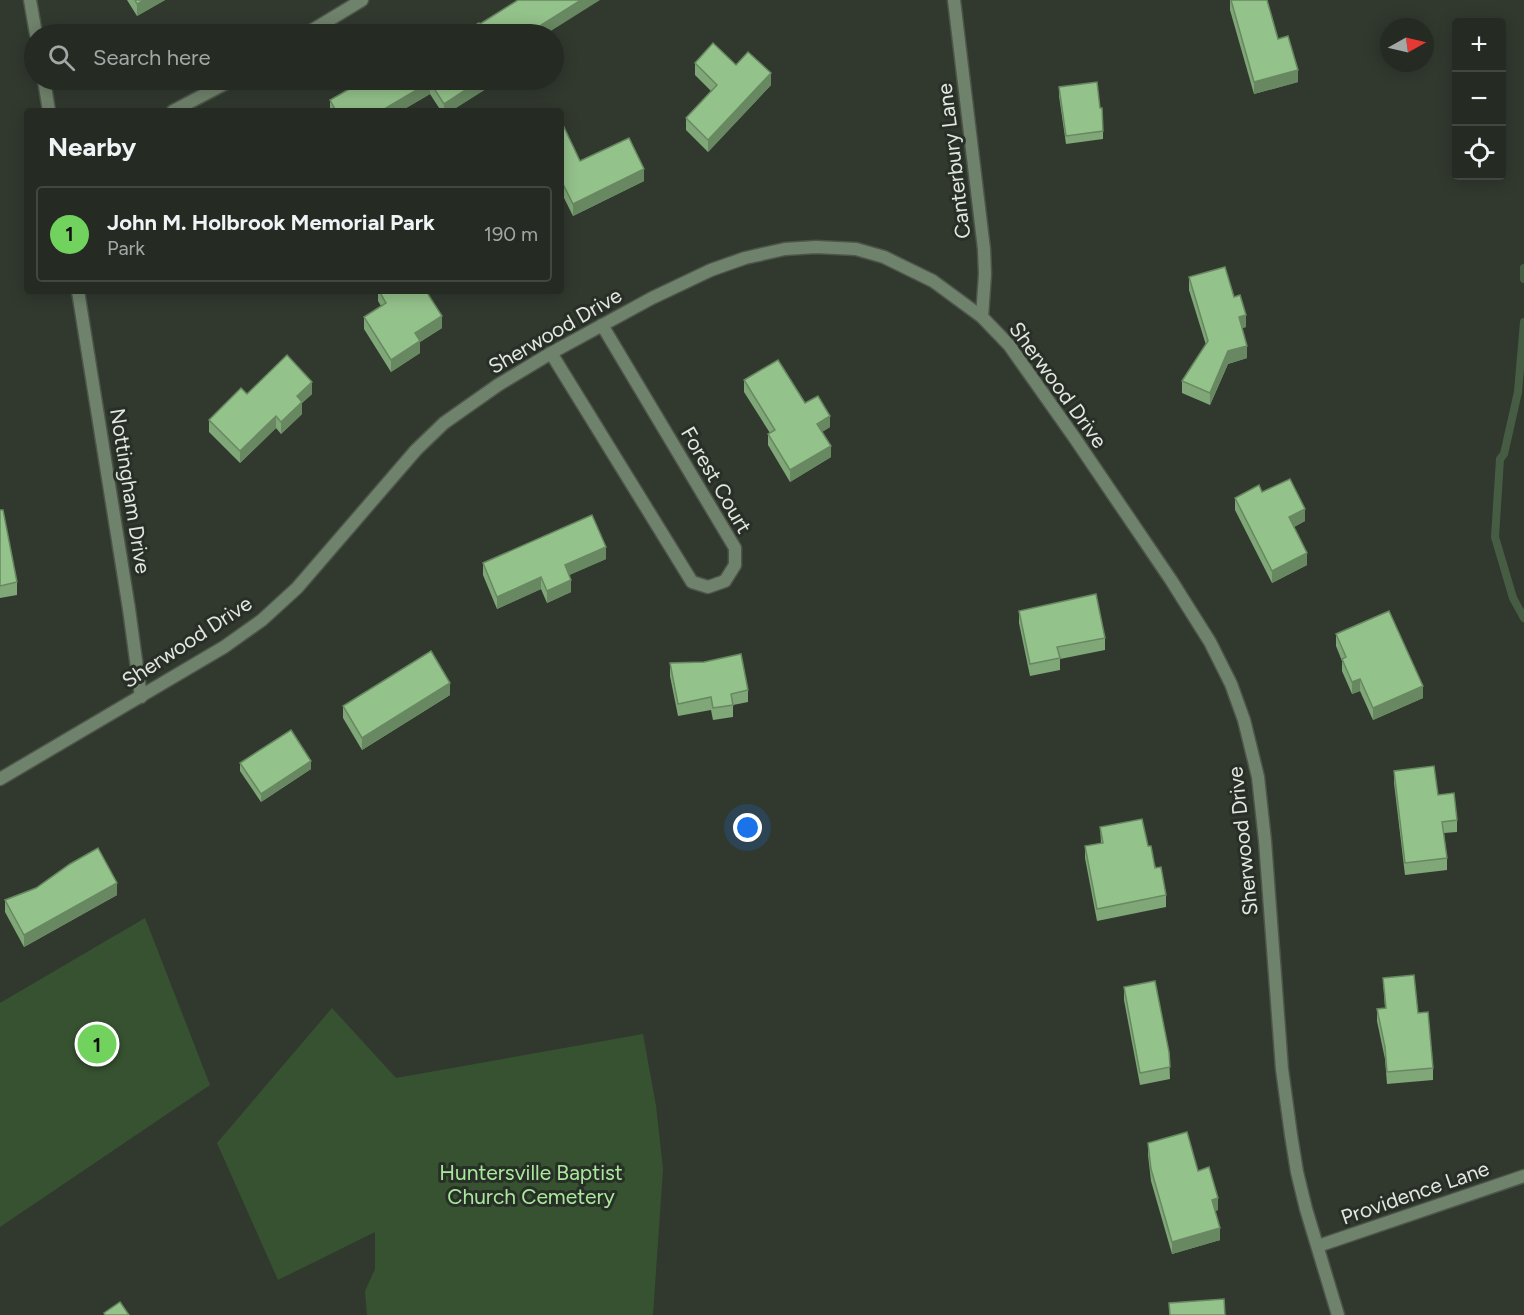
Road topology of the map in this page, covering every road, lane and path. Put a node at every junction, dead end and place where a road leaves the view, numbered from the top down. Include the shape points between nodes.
1 (30, 0) edge
2 (362, 0) edge
3 (954, 0) edge
4 (34, 24) edge
5 (322, 24) edge
6 (46, 90) edge
7 (213, 90) edge
8 (49, 108) edge
9 (179, 108) edge
10 (78, 294) edge
11 (982, 317) junction
12 (602, 325) junction
13 (551, 353) junction
14 (141, 697) junction
15 (0, 779) edge
16 (1524, 1176) edge
17 (1318, 1246) junction
18 (1338, 1315) edge

1 - 4 street
2 - 5 street
3 - 11 street, Canterbury Lane via 984,249
6 - 8 street
7 - 9 street
10 - 14 street, Nottingham Drive
11 - 12 street, Sherwood Drive via 933,281 884,257 856,249 816,247 785,249 711,270
11 - 17 street, Sherwood Drive via 1015,354 1074,437 1171,580 1231,684 1258,777 1282,1069 1297,1173
12 - 13 street, Sherwood Drive
12 - 13 street, Forest Court via 735,548 735,565 725,581 708,587 692,582
13 - 14 street, Sherwood Drive via 498,385 437,430 297,588 262,620
14 - 15 street, Sherwood Drive
16 - 17 street, Providence Lane
17 - 18 street, Sherwood Drive

